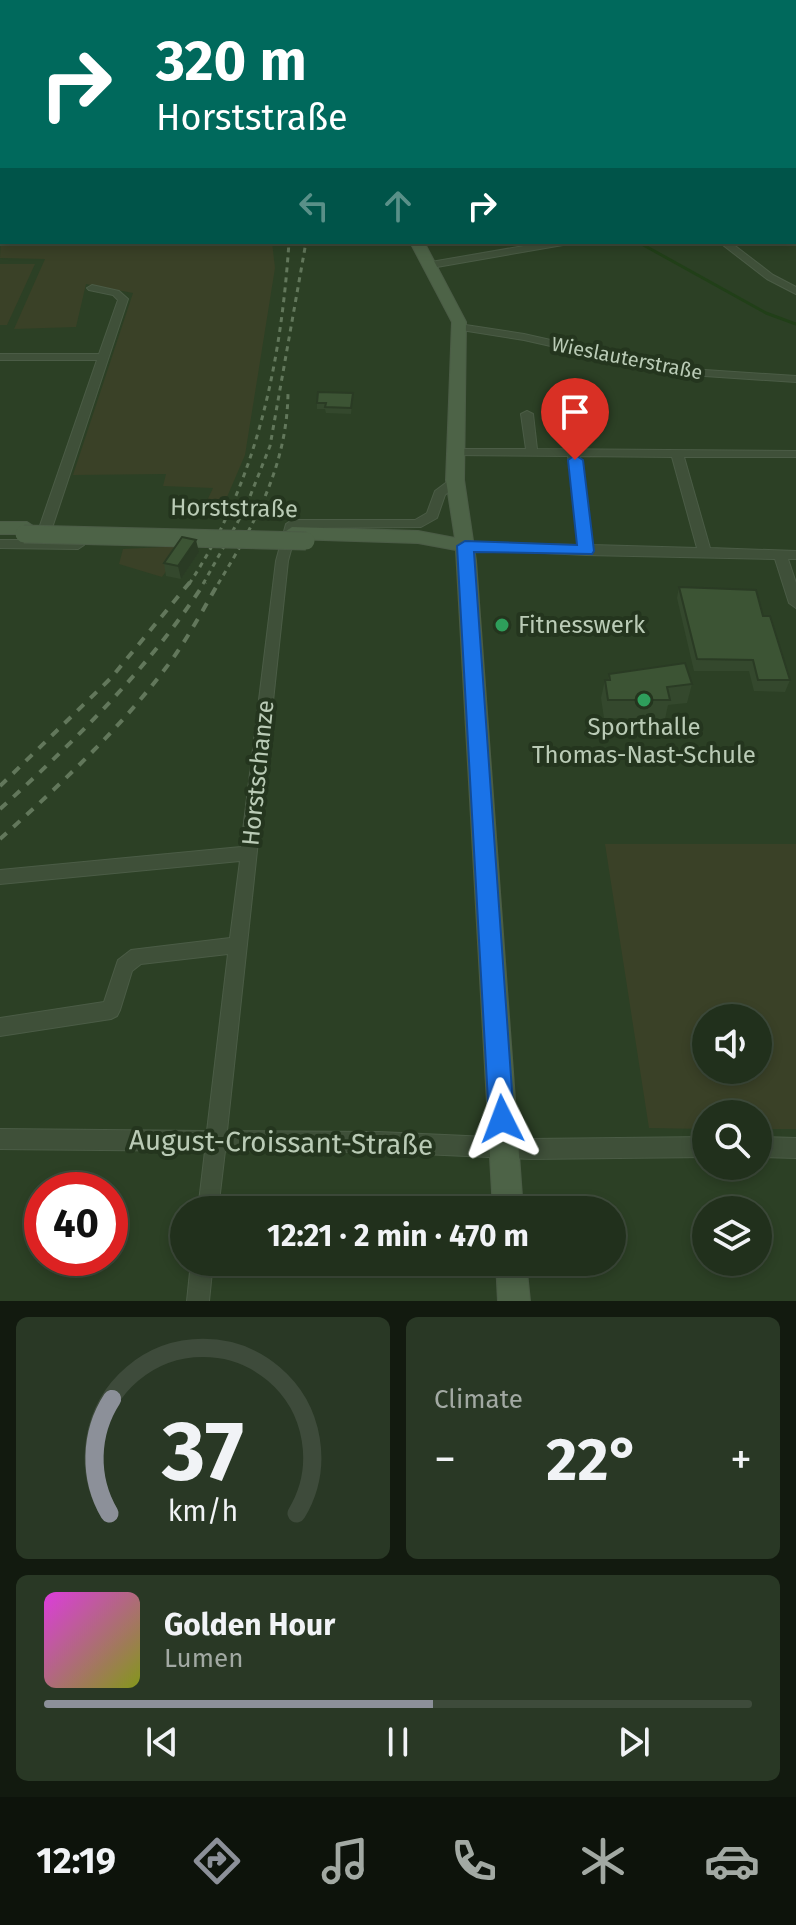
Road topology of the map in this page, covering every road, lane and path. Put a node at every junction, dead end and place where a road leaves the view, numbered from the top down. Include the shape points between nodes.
1 (418, 244) edge
2 (552, 244) edge
3 (727, 244) edge
4 (431, 265) junction
5 (92, 288) dead end
6 (796, 291) edge
7 (459, 327) junction
8 (3, 357) edge
9 (105, 357) junction
10 (0, 370) edge
11 (796, 379) edge
12 (527, 414) dead end
13 (454, 452) junction
14 (532, 454) junction
15 (574, 454) junction
16 (677, 454) junction
17 (796, 454) edge
18 (455, 480) junction
19 (456, 503) junction
20 (0, 528) edge
21 (0, 534) edge
22 (30, 535) junction
23 (418, 537) junction
24 (374, 539) junction
25 (0, 544) edge
26 (78, 545) dead end
27 (465, 546) junction
28 (586, 551) junction
29 (705, 553) junction
30 (780, 555) junction
31 (796, 555) edge
32 (796, 603) edge
33 (249, 853) junction
34 (0, 877) edge
35 (238, 945) junction
36 (0, 1027) edge
37 (0, 1139) edge
38 (215, 1140) junction
39 (503, 1147) junction
40 (692, 1147) edge
41 (772, 1147) edge
42 (796, 1148) edge
43 (209, 1196) edge
44 (507, 1196) edge
45 (201, 1276) edge
46 (512, 1276) edge
47 (198, 1301) edge
48 (514, 1301) edge

1 - 4 street
2 - 4 street
3 - 6 street
4 - 7 street
5 - 9 street via 123,299
7 - 11 street, Wieslauterstraße via 675,371
7 - 13 street
8 - 9 street
8 - 10 street
9 - 22 street
12 - 14 street
13 - 14 street
13 - 18 street
14 - 15 street
15 - 16 street
15 - 28 street
16 - 17 street
16 - 29 street
18 - 19 street
18 - 33 street, Horstschanze via 439,494 433,515 424,523 292,524
19 - 23 street via 438,528
19 - 27 street
20 - 22 street, Horststraße
21 - 22 street, Horststraße
22 - 24 street, Horststraße, bridge
22 - 25 street, Horststraße
22 - 26 street, Horststraße
23 - 24 street, Horststraße
23 - 27 street, Horststraße
24 - 27 street, Horststraße via 433,549
27 - 28 street, Horststraße
27 - 39 street
28 - 29 street, Horststraße
29 - 30 street, Horststraße
30 - 31 street, Horststraße
30 - 32 street
33 - 34 street
33 - 35 street, Horstschanze
35 - 36 street via 137,956 124,966 111,1010
35 - 38 street, Horstschanze
37 - 38 street, August-Croissant-Straße
38 - 39 street, August-Croissant-Straße
38 - 43 street, Horstschanze
39 - 40 street, August-Croissant-Straße
39 - 44 street
41 - 42 street
45 - 47 street
46 - 48 street

